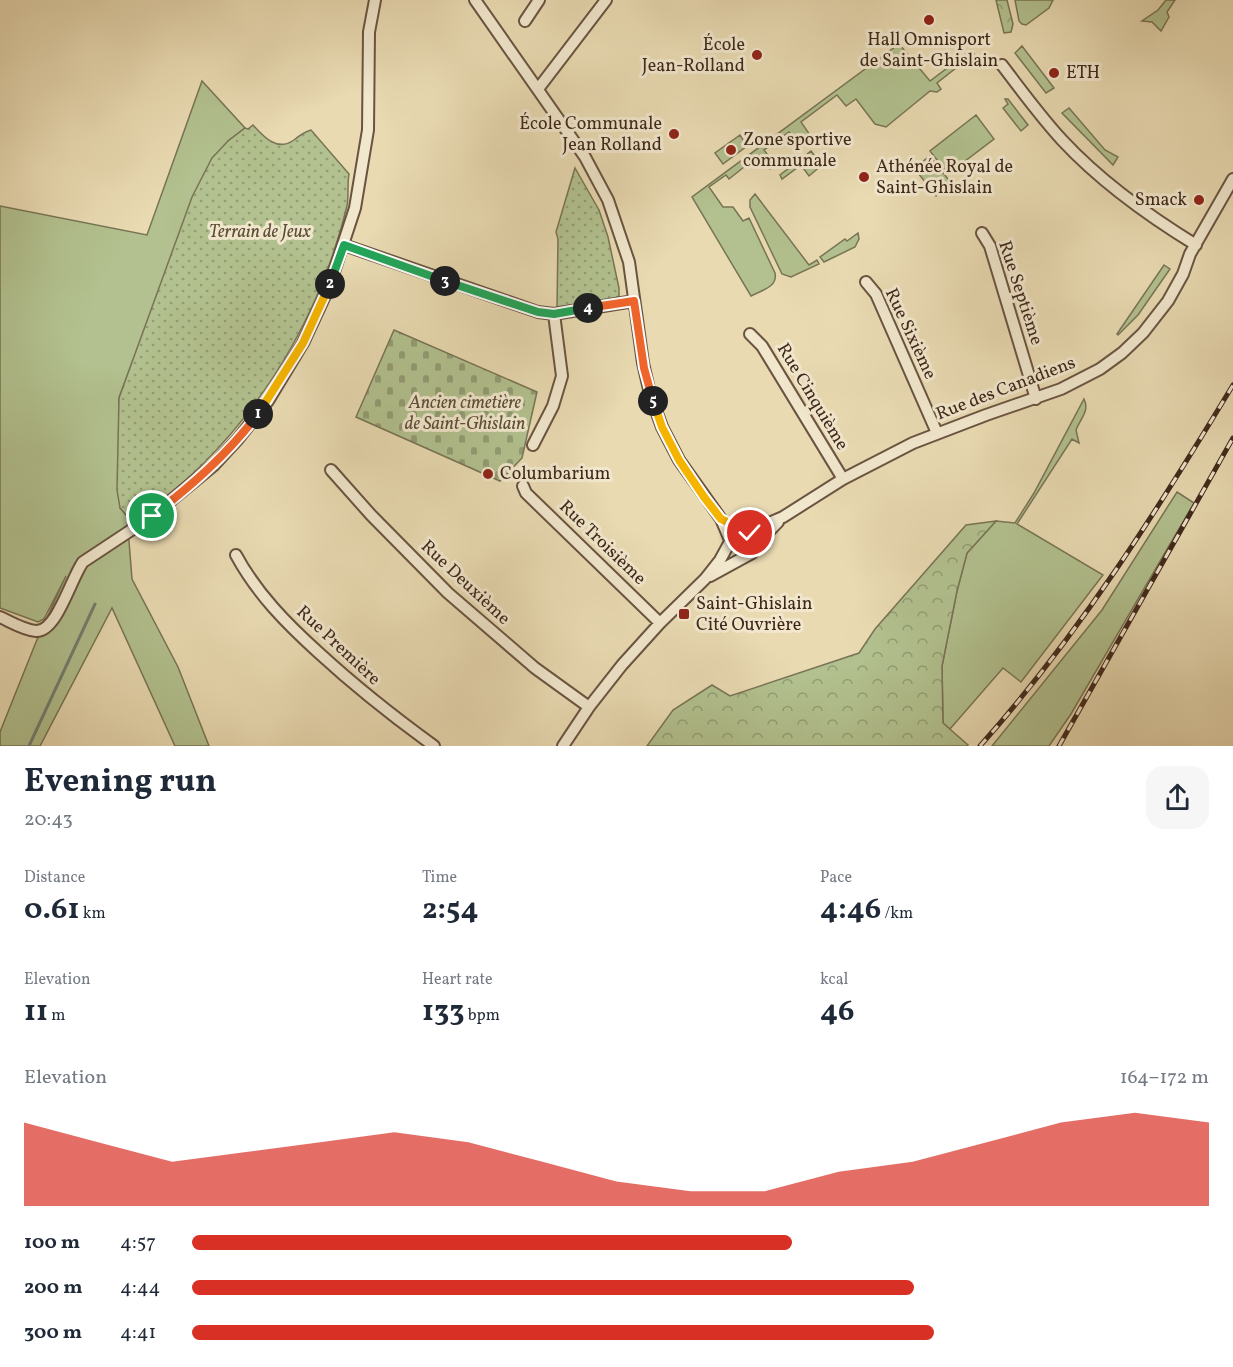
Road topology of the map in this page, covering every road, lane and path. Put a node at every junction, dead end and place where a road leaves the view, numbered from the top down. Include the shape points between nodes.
1 (375, 0) edge
2 (475, 0) edge
3 (539, 0) edge
4 (606, 0) edge
5 (525, 21) dead end
6 (1002, 65) dead end
7 (538, 89) junction
8 (1233, 179) edge
9 (982, 233) dead end
10 (344, 245) junction
11 (1196, 245) junction
12 (866, 282) dead end
13 (634, 301) junction
14 (554, 314) junction
15 (750, 334) dead end
16 (1036, 399) junction
17 (937, 433) junction
18 (533, 445) dead end
19 (331, 470) dead end
20 (843, 479) junction
21 (524, 486) dead end
22 (783, 517) junction
23 (721, 519) junction
24 (745, 531) junction
25 (730, 542) junction
26 (756, 545) junction
27 (236, 555) dead end
28 (743, 557) junction
29 (705, 579) junction
30 (0, 617) edge
31 (660, 623) junction
32 (589, 708) junction
33 (434, 746) edge
34 (563, 746) edge

1 - 10 street via 369,32 368,130 355,207
2 - 7 street
3 - 5 street
4 - 7 street
6 - 11 street via 1044,119 1093,171
7 - 13 street via 596,175 608,200 629,262
8 - 11 street, Rue des Canadiens
9 - 16 street, Rue Septième via 990,246
10 - 14 street via 538,312
10 - 30 street via 303,343 267,401 214,465 174,499 83,562 48,627 36,631
11 - 16 street, Rue des Canadiens via 1168,301 1133,343 1093,373
12 - 17 street, Rue Sixième via 876,294
13 - 14 street
13 - 23 street via 644,368 662,427 679,460
14 - 18 street via 562,376 553,406
15 - 20 street, Rue Cinquième via 762,346
16 - 17 street, Rue des Canadiens
17 - 20 street, Rue des Canadiens
19 - 32 street, Rue Deuxième via 448,593 535,668
20 - 22 street, Rue des Canadiens
21 - 31 street, Rue Troisième via 526,493
22 - 24 street, Rue des Canadiens
22 - 26 street, Rue des Canadiens
23 - 24 street
23 - 25 street
24 - 25 street, Rue des Canadiens via 735,533
24 - 26 street via 754,537
25 - 28 street via 733,553
25 - 29 street, Rue des Canadiens
26 - 28 street, Rue des Canadiens via 752,553
27 - 33 street, Rue Première via 249,579 302,637 354,685
28 - 29 street, Rue des Canadiens
29 - 31 street, Rue des Canadiens
31 - 32 street, Rue des Canadiens via 621,665
32 - 34 street, Rue des Canadiens

